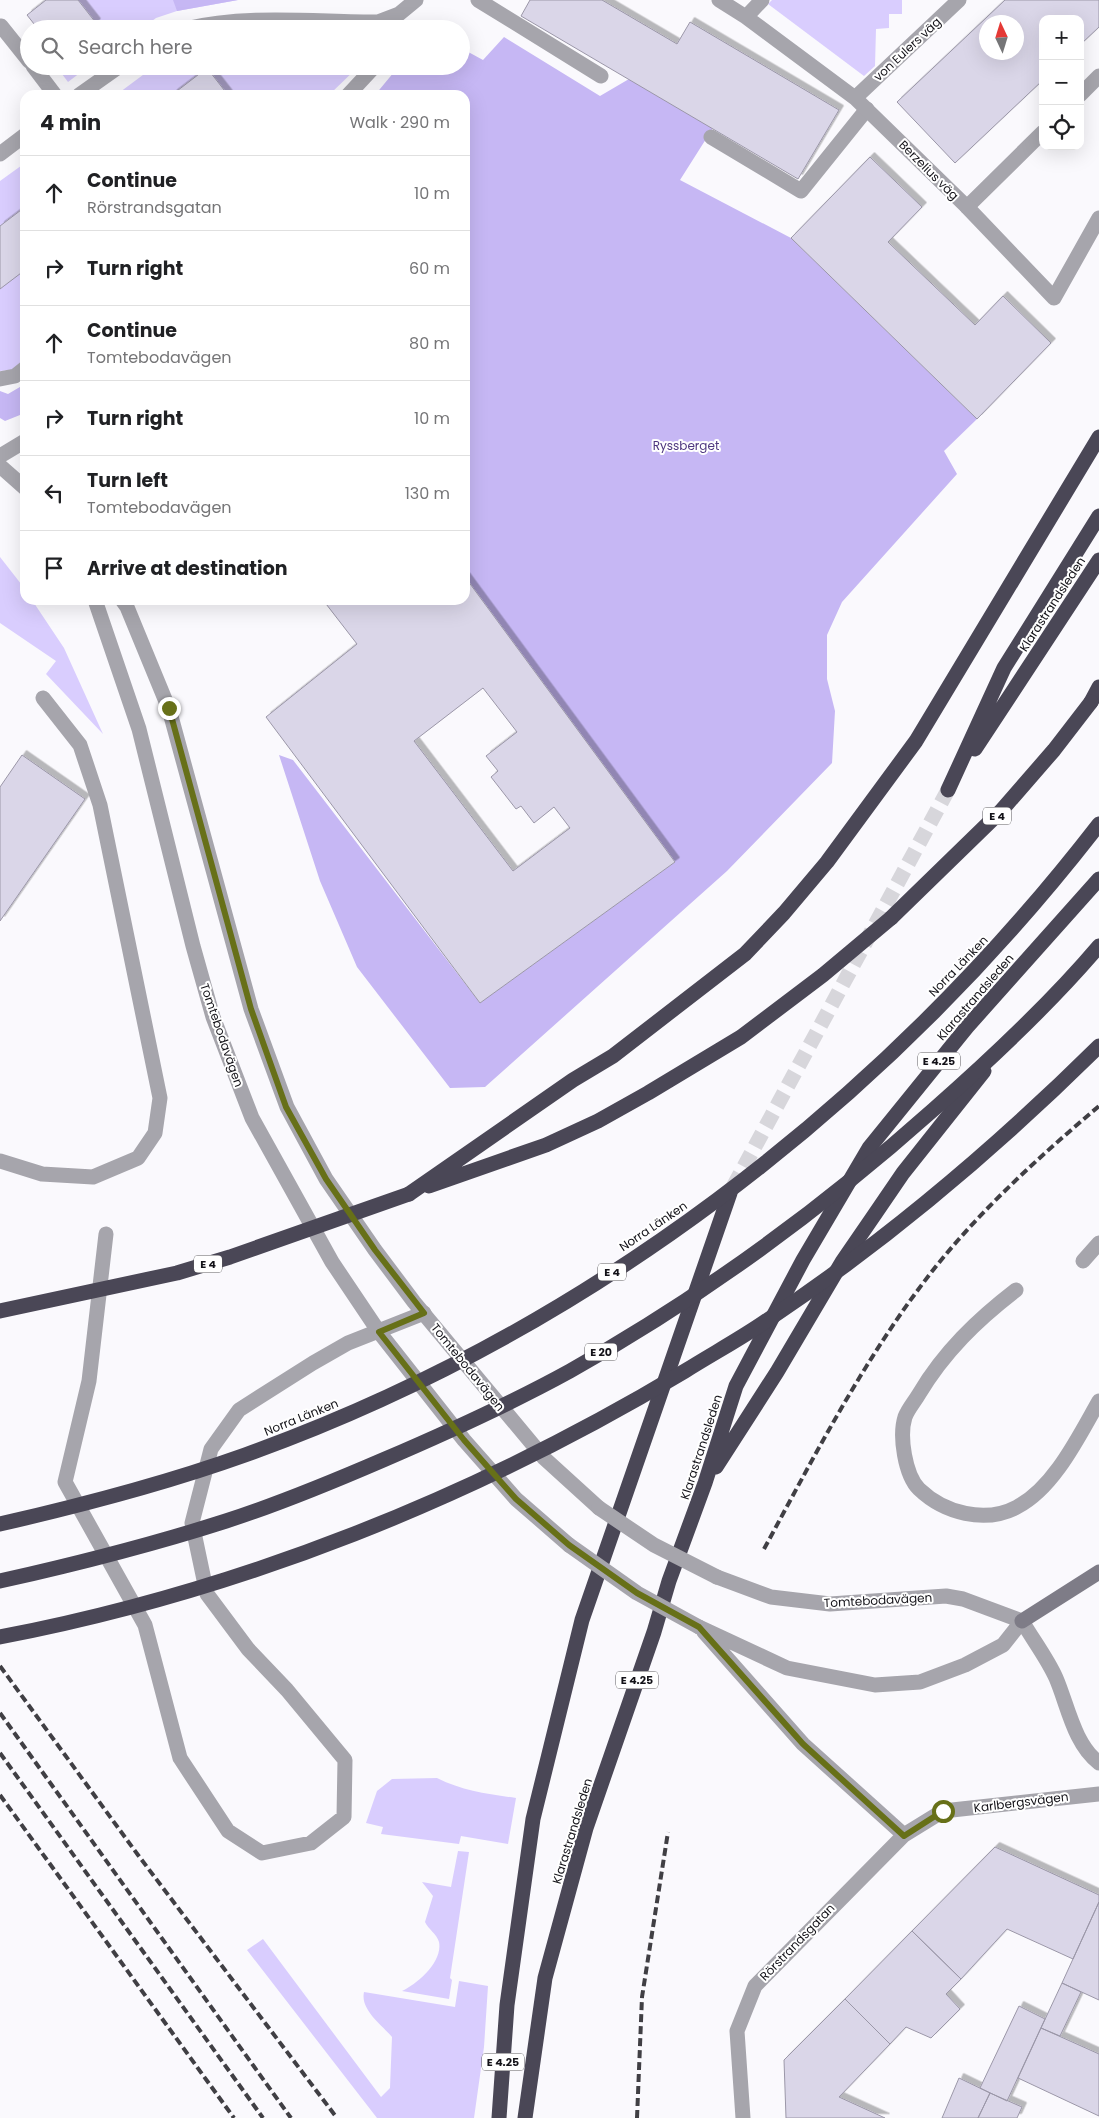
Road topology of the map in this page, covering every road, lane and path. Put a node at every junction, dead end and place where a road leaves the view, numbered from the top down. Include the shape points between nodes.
1 (416, 0) edge
2 (478, 0) edge
3 (718, 0) edge
4 (762, 0) edge
5 (959, 0) edge
6 (746, 16) junction
7 (388, 20) edge
8 (1, 26) edge
9 (20, 50) edge
10 (40, 75) edge
11 (107, 75) edge
12 (367, 75) edge
13 (601, 76) dead end
14 (1099, 76) edge
15 (51, 90) edge
16 (86, 90) edge
17 (353, 90) edge
18 (1084, 91) edge
19 (855, 98) junction
20 (867, 109) junction
21 (1039, 136) edge
22 (710, 137) dead end
23 (20, 139) edge
24 (0, 154) edge
25 (967, 206) junction
26 (1099, 218) edge
27 (20, 372) edge
28 (0, 379) edge
29 (1099, 437) edge
30 (20, 444) edge
31 (0, 456) edge
32 (0, 466) edge
33 (20, 484) edge
34 (1099, 516) edge
35 (1099, 560) edge
36 (97, 605) edge
37 (126, 605) edge
38 (1099, 687) edge
39 (1095, 697) edge
40 (43, 698) dead end
41 (1099, 824) edge
42 (1099, 880) edge
43 (1099, 946) edge
44 (1099, 1046) edge
45 (0, 1162) edge
46 (730, 1193) tunnel mouth
47 (409, 1194) junction
48 (106, 1234) dead end
49 (1099, 1242) edge
50 (1083, 1261) dead end
51 (1016, 1290) dead end
52 (419, 1307) junction
53 (0, 1311) edge
54 (379, 1332) junction
55 (1099, 1401) edge
56 (705, 1483) junction
57 (0, 1524) edge
58 (1099, 1572) edge
59 (0, 1581) edge
60 (1022, 1621) junction
61 (699, 1627) junction
62 (0, 1637) edge
63 (1099, 1763) edge
64 (1099, 1794) edge
65 (943, 1811) joint
66 (904, 1836) junction
67 (499, 2118) edge
68 (525, 2118) edge
69 (743, 2118) edge

1 - 7 street
2 - 13 street
3 - 6 street, Berzelius väg
4 - 6 street
5 - 19 street, von Eulers väg
6 - 19 street, Berzelius väg
8 - 9 street
10 - 15 street
11 - 16 street
12 - 17 street
14 - 18 street
19 - 20 street, Berzelius väg
20 - 22 street via 801,191
20 - 25 street, Berzelius väg
21 - 25 street
23 - 24 street
25 - 26 street, Berzelius väg via 1054,298
27 - 28 street
29 - 47 highway via 916,741 827,862 784,913 745,954 613,1056 573,1080
30 - 31 street
32 - 33 street
34 - 35 highway, Klarastrandsleden via 1004,668 948,790
36 - 54 street, Tomtebodavägen via 139,729 213,1017 252,1118 334,1264
37 - 52 street, Tomtebodavägen via 169,708 251,1009 286,1107 326,1179
38 - 39 highway
39 - 47 highway, E 4, bridge via 1001,811 891,918 823,975 740,1037 598,1121 546,1145
40 - 45 street via 80,746 100,805 160,1098 155,1133 138,1158 93,1177 42,1174
41 - 57 highway, Norra Länken / E 4, bridge via 1013,930 899,1048 760,1169 650,1248 468,1358 340,1418 246,1455 173,1479 90,1504
42 - 56 highway, Klarastrandsleden / E 4.25 via 967,1027 870,1148 803,1260 736,1386
43 - 56 highway via 992,1061 903,1173 842,1262 777,1372
43 - 59 highway, E 20, bridge via 986,1063 851,1180 792,1227 683,1302 570,1371 430,1440 329,1483 228,1520 104,1558
44 - 62 highway, bridge via 939,1192 842,1267 765,1322 566,1438 455,1492 330,1543 180,1593
46 - 67 highway, E 4.25 via 585,1611 573,1658 533,1819 506,2005
47 - 53 highway, E 4, bridge via 177,1273
48 - 54 street via 89,1380 65,1482 145,1625 180,1758 228,1831 262,1853 311,1843 344,1817 345,1760 248,1649 207,1594 192,1523 211,1449 239,1410 312,1362
49 - 50 street
51 - 55 street via 961,1337 933,1371 905,1417 902,1453 918,1488 948,1509 983,1516 1016,1507 1041,1488 1069,1455
52 - 54 street
52 - 60 street, Tomtebodavägen, bridge via 544,1458 599,1508 654,1545 717,1578 771,1597 830,1604 946,1596
54 - 61 street, Tomtebodavägen, bridge via 464,1440 516,1499 569,1545 637,1593
56 - 68 highway, Klarastrandsleden / E 4.25 via 586,1828 545,1978
58 - 60 street
60 - 61 street, Tomtebodavägen via 1002,1645 965,1665 920,1682 875,1685 787,1668
60 - 63 street via 1056,1678 1090,1756
61 - 66 street via 803,1744
64 - 65 street, Karlbergsvägen
65 - 66 street, Rörstrandsgatan
66 - 69 street, Rörstrandsgatan via 754,1986 737,2031

